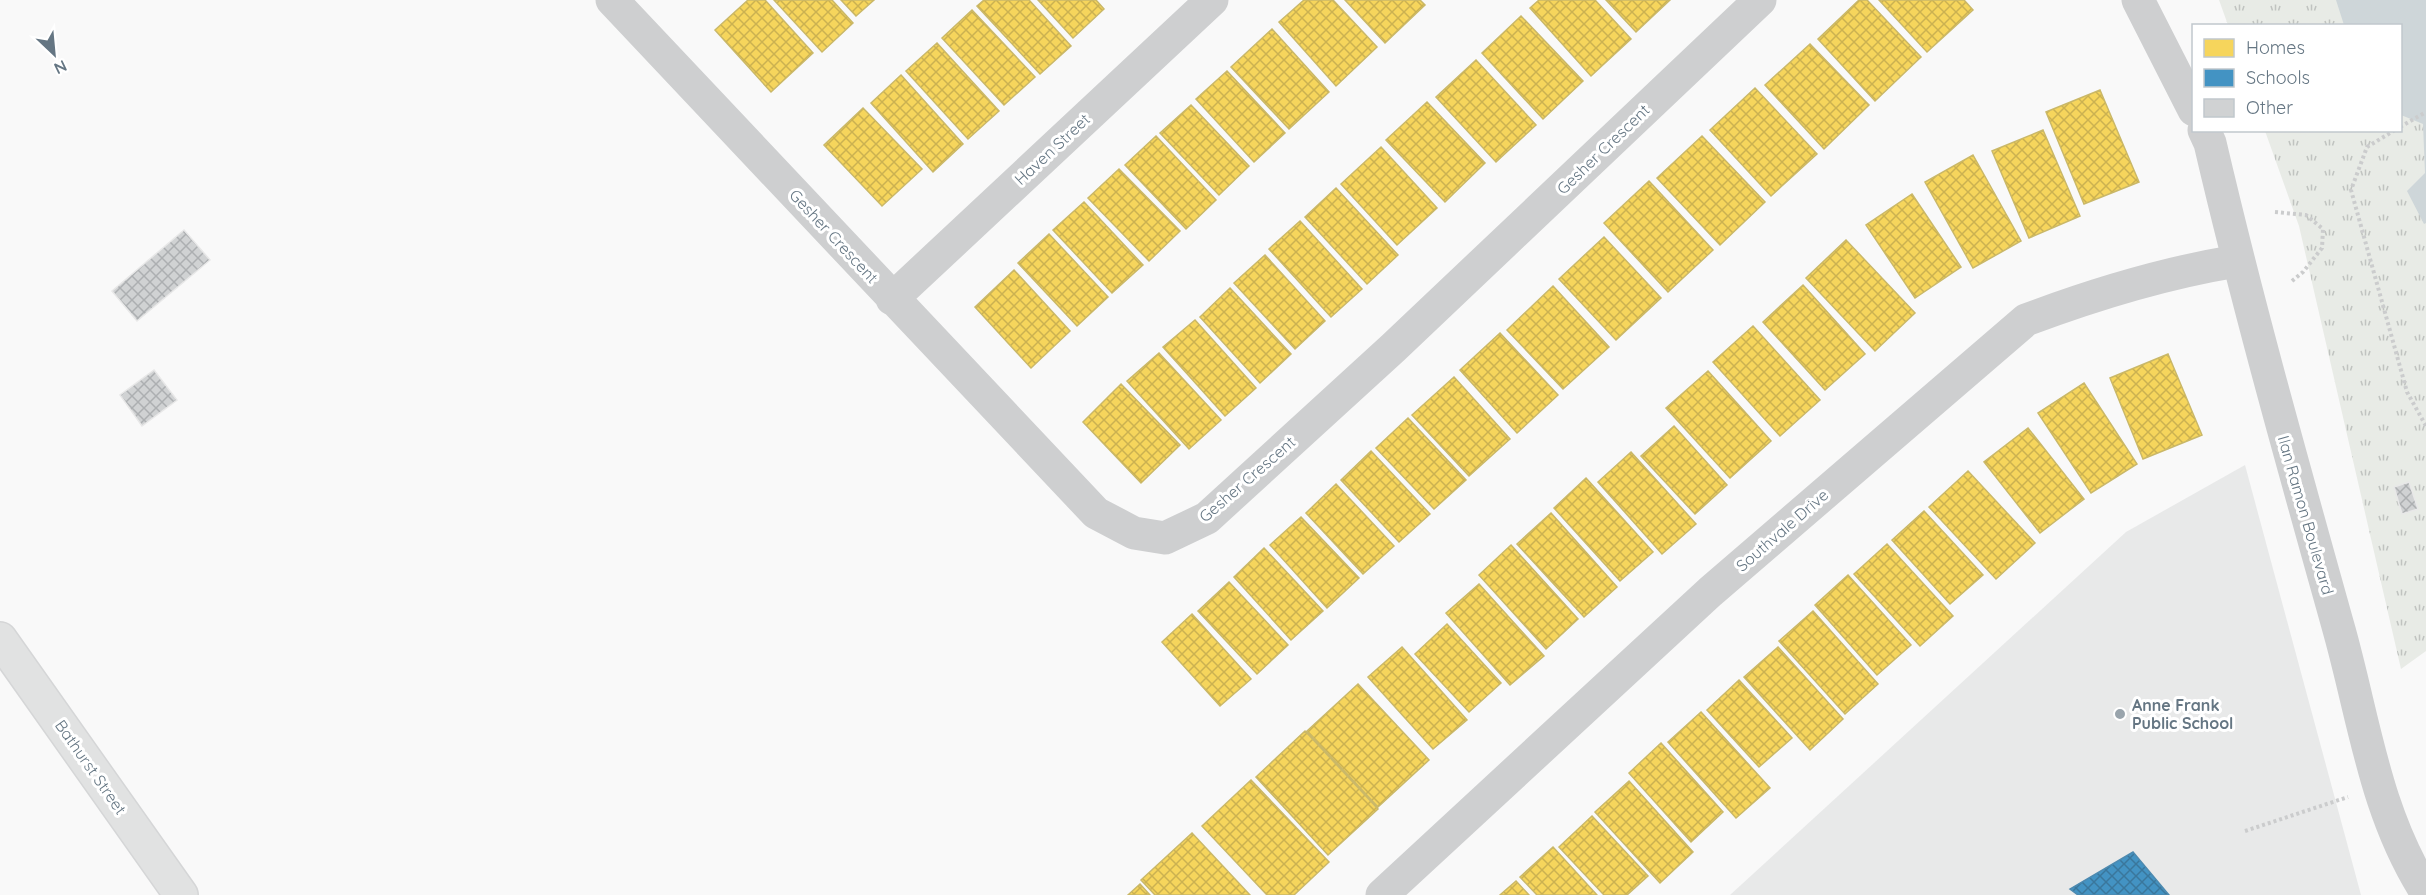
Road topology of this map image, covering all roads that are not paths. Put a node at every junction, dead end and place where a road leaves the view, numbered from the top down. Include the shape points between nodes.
1 (1212, 0) edge
2 (1760, 0) edge
3 (2138, 0) edge
4 (629, 6) edge
5 (2192, 108) edge
6 (2205, 132) edge
7 (2237, 261) junction
8 (892, 299) junction
9 (0, 639) edge
10 (2426, 892) edge
11 (182, 895) edge
12 (1382, 895) edge

1 - 8 street, Haven Street
2 - 8 street, Gesher Crescent via 1393,348 1207,518 1165,538 1134,533 1096,513
3 - 5 street
4 - 8 street, Gesher Crescent
6 - 7 street, Ilan Ramon Boulevard
7 - 10 street, Ilan Ramon Boulevard via 2339,629 2377,788 2408,864
7 - 12 street, Southvale Drive via 2097,294 2026,320 1710,592
9 - 11 main road, Bathurst Street

